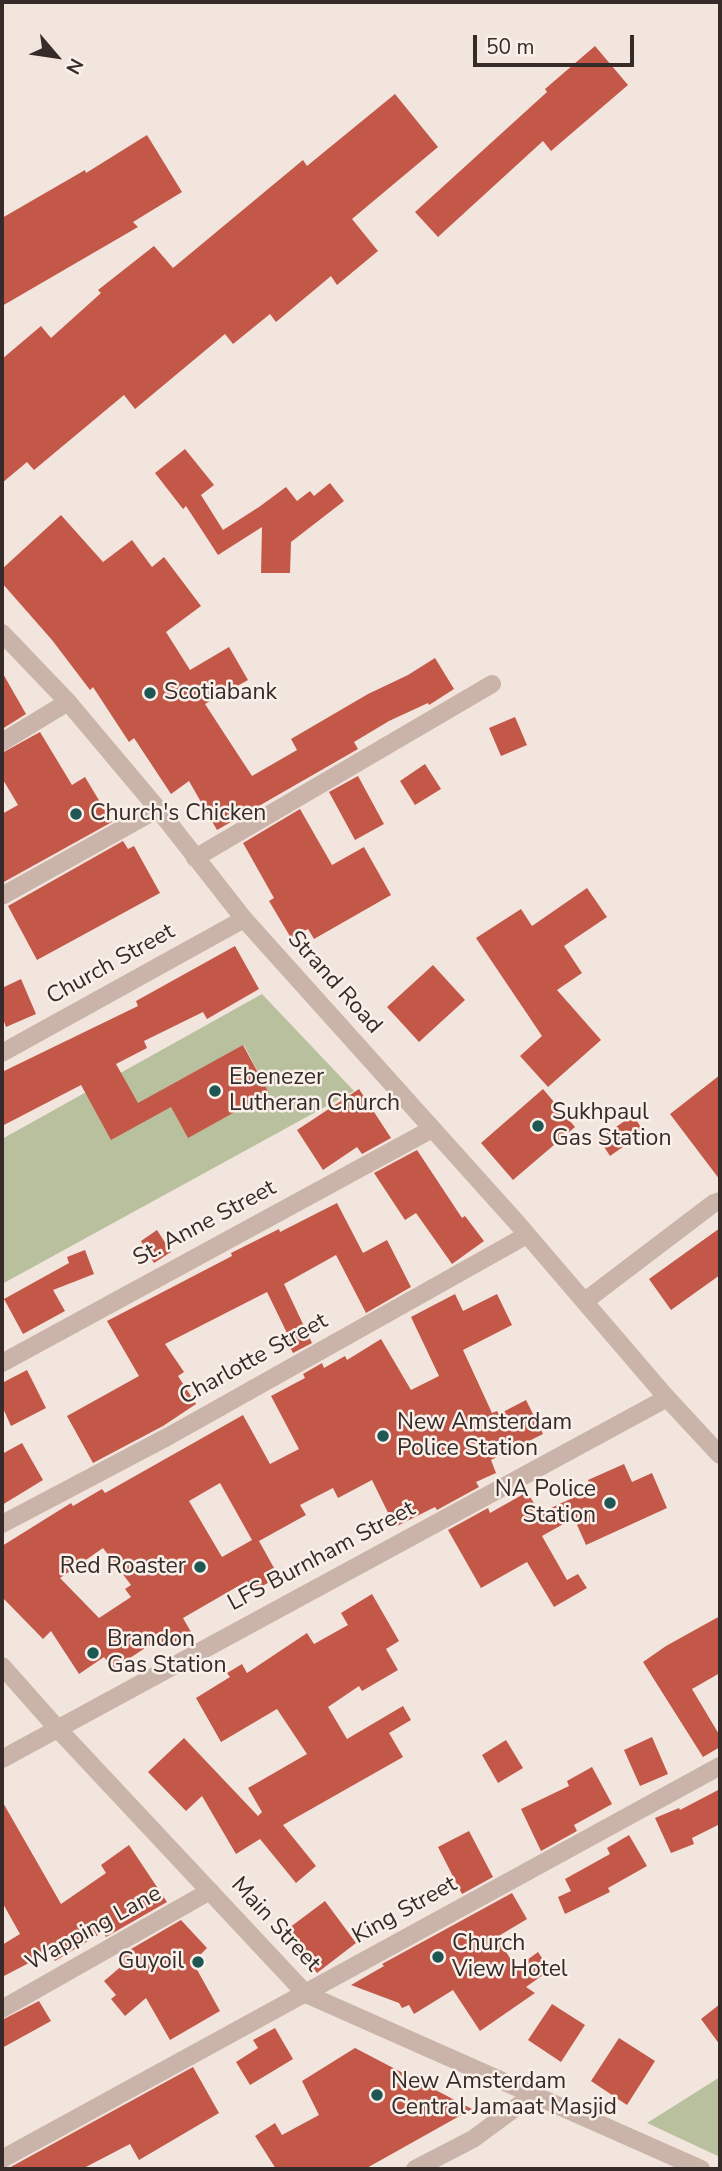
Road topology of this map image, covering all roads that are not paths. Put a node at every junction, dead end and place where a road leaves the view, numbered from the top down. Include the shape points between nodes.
1 (2, 632) edge
2 (492, 684) dead end
3 (68, 702) junction
4 (2, 742) edge
5 (158, 809) junction
6 (195, 858) junction
7 (2, 896) edge
8 (244, 919) junction
9 (2, 1053) edge
10 (432, 1129) junction
11 (720, 1200) edge
12 (527, 1235) junction
13 (585, 1301) junction
14 (2, 1363) edge
15 (667, 1398) junction
16 (720, 1455) edge
17 (2, 1524) edge
18 (2, 1665) edge
19 (57, 1728) junction
20 (2, 1759) edge
21 (720, 1766) edge
22 (210, 1891) junction
23 (306, 1994) junction
24 (2, 2009) edge
25 (534, 2094) junction
26 (2, 2159) edge
27 (415, 2169) edge
28 (701, 2169) edge

1 - 3 street, Strand Road
2 - 6 street
3 - 4 street
3 - 5 street, Strand Road
5 - 6 street, Strand Road
5 - 7 street
6 - 8 street, Strand Road
8 - 9 street, Church Street
8 - 10 street, Strand Road
10 - 12 street, Strand Road
10 - 14 street, St. Anne Street
11 - 13 street
12 - 13 street, Strand Road
12 - 17 street, Charlotte Street via 169,1437
13 - 15 street, Strand Road
15 - 16 street, Strand Road
15 - 19 street, LFS Burnham Street
18 - 19 street, Main Street
19 - 20 street, LFS Burnham Street
19 - 22 street, Main Street
21 - 23 street, King Street
22 - 23 street, Main Street
22 - 24 street, Wapping Lane
23 - 25 street, Main Street
23 - 26 street, King Street
25 - 27 street via 473,2139
25 - 28 street, Main Street

